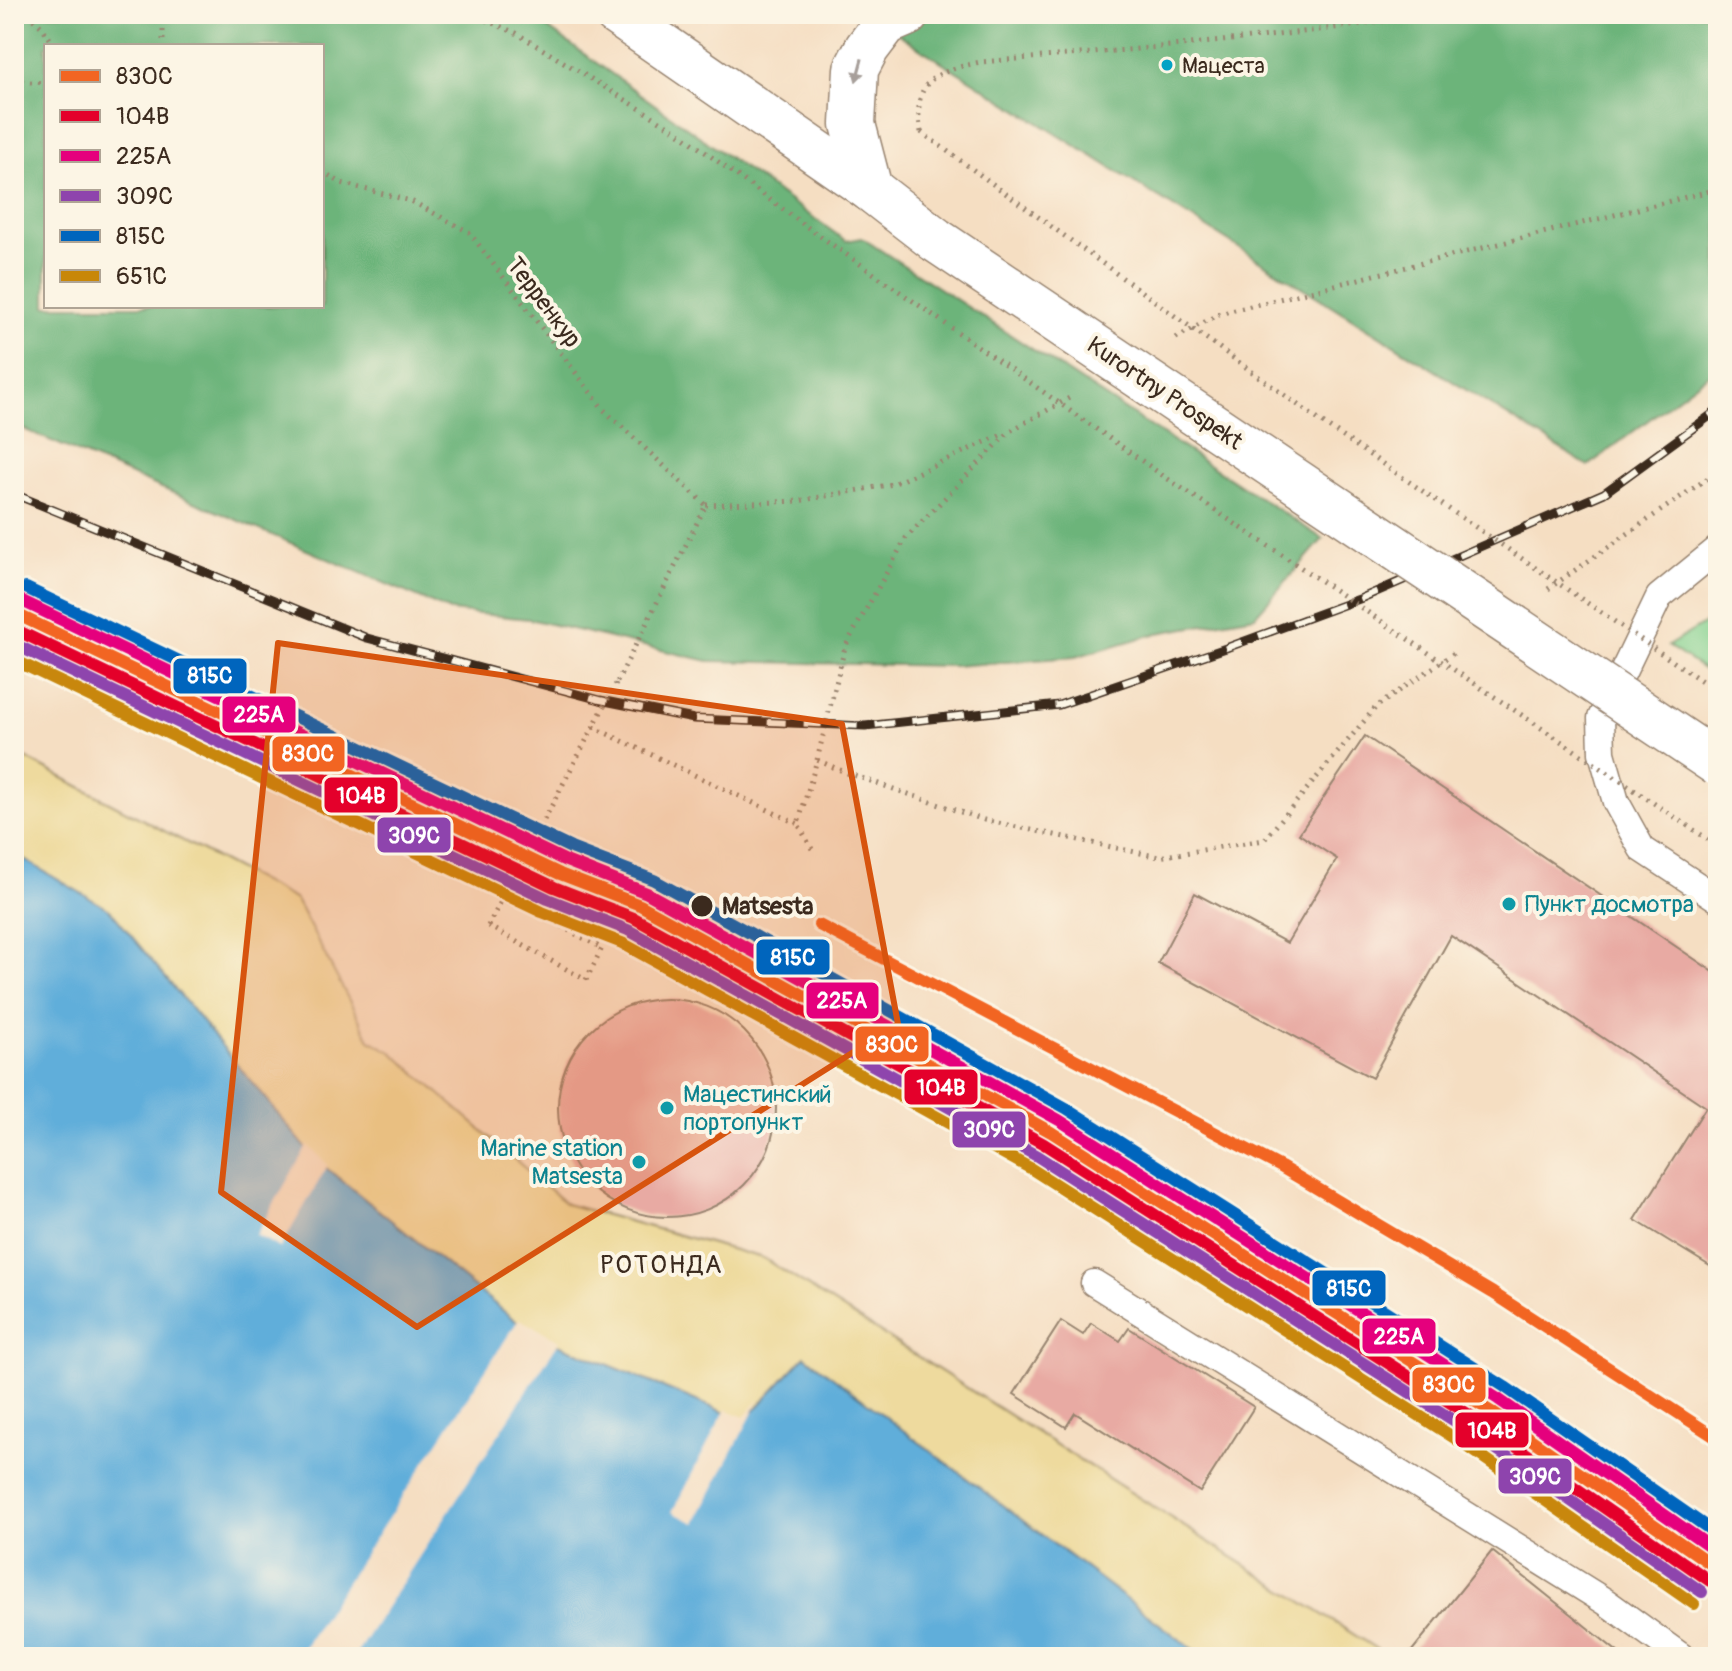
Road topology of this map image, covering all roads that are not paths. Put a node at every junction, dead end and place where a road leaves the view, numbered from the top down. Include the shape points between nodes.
1 (617, 14) edge
2 (907, 14) edge
3 (870, 189) junction
4 (1718, 549) edge
5 (1718, 764) edge
6 (1718, 899) edge
7 (1094, 1283) dead end
8 (1682, 1657) edge

1 - 3 main road, Kurortny Prospekt
2 -> 3 main road via 886,23 856,69 853,124
3 - 5 main road, Kurortny Prospekt, bridge via 936,240
4 - 6 lane via 1659,597 1601,718 1602,753 1616,802 1642,849
7 - 8 lane via 1606,1602

